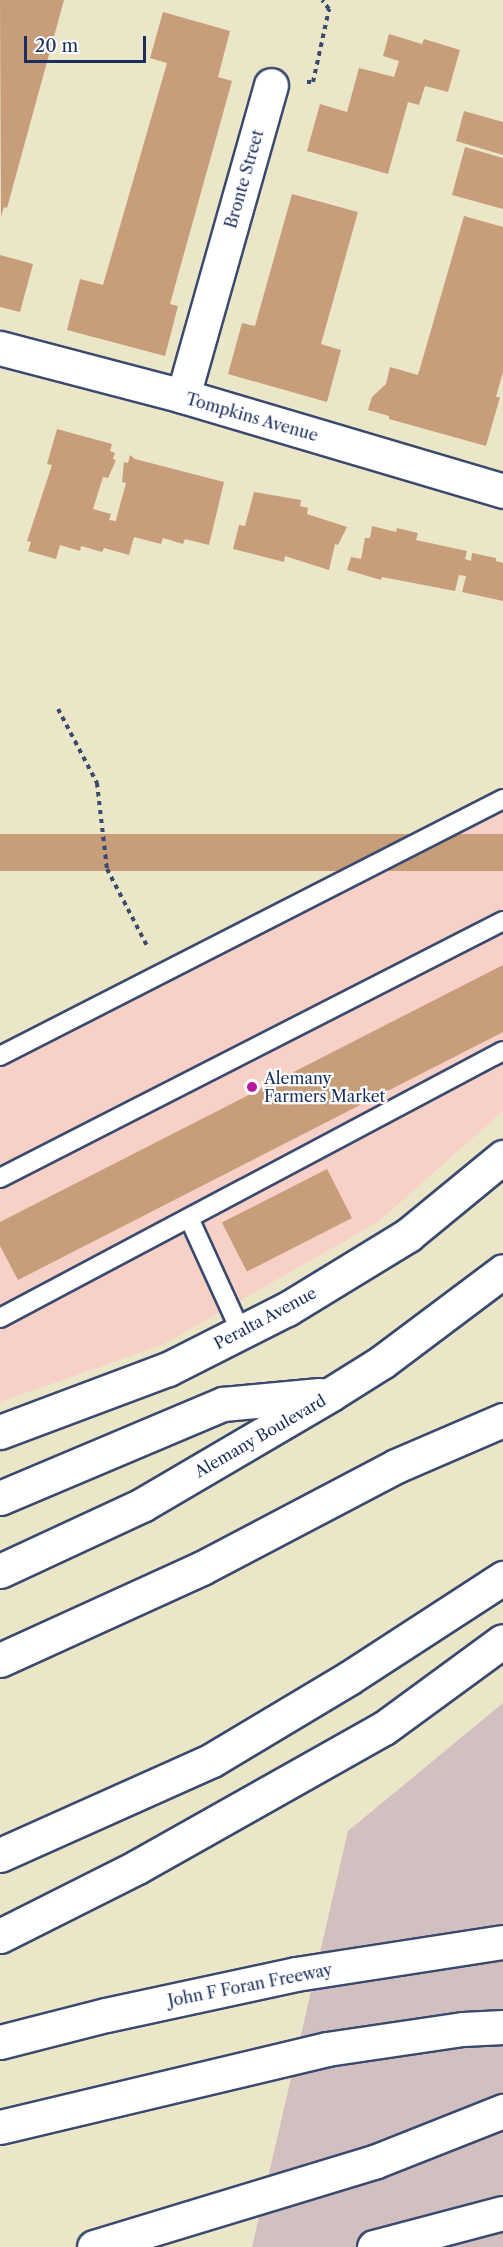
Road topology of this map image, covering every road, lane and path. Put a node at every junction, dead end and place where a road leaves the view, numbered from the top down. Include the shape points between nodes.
1 (322, 0) edge
2 (271, 85) joint
3 (0, 348) edge
4 (183, 396) junction
5 (503, 491) edge
6 (58, 709) dead end
7 (503, 799) edge
8 (503, 921) edge
9 (162, 973) junction
10 (503, 1052) edge
11 (0, 1056) edge
12 (503, 1157) edge
13 (0, 1178) edge
14 (189, 1218) junction
15 (503, 1271) edge
16 (0, 1318) edge
17 (241, 1332) junction
18 (331, 1394) junction
19 (503, 1420) edge
20 (0, 1432) edge
21 (0, 1498) edge
22 (0, 1571) edge
23 (503, 1578) edge
24 (503, 1641) edge
25 (0, 1660) edge
26 (0, 1855) edge
27 (0, 1936) edge
28 (503, 1942) edge
29 (503, 2027) edge
30 (0, 2042) edge
31 (503, 2111) edge
32 (0, 2127) edge
33 (503, 2213) edge
34 (94, 2247) edge
35 (374, 2247) edge

1 - 2 path via 330,9 313,82
2 - 4 main road, Bronte Street
3 - 4 main road, Tompkins Avenue
4 - 5 main road, Tompkins Avenue
6 - 9 path via 97,783 106,869
7 - 9 lane
8 - 13 lane
9 - 11 lane
10 - 14 lane
12 - 17 main road, Peralta Avenue via 408,1235 287,1309
14 - 16 lane
14 - 17 lane
15 - 18 main road, Alemany Boulevard via 382,1362
17 - 20 main road, Peralta Avenue via 168,1369
18 - 21 main road via 223,1404
18 - 22 main road, Alemany Boulevard via 142,1505
19 - 25 main road via 396,1466 202,1568
23 - 26 main road via 349,1678 212,1760
24 - 27 main road via 384,1728 137,1867
28 - 30 main road, John F Foran Freeway via 296,1974
29 - 32 main road via 327,2049
31 - 34 main road via 374,2162
33 - 35 main road

